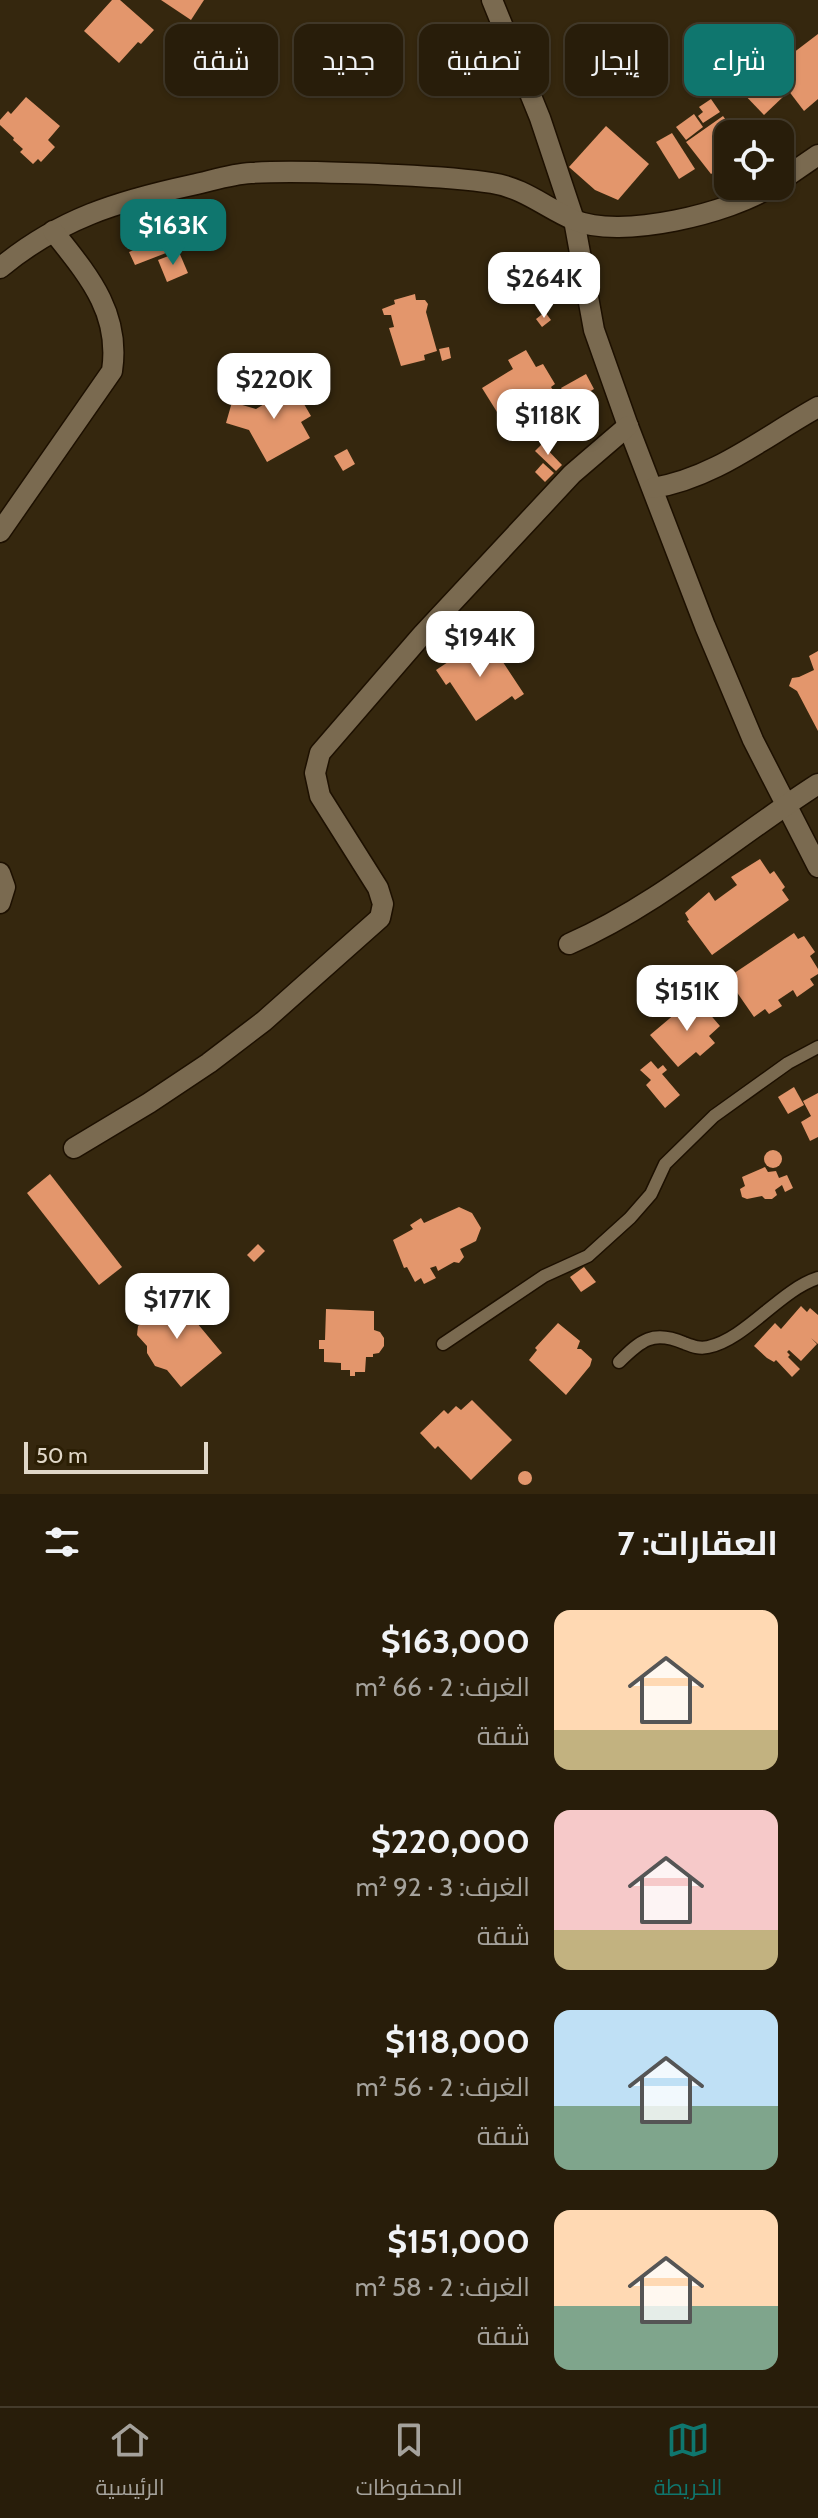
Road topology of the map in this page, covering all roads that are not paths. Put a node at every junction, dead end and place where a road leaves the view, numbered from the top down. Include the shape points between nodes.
1 (492, 0) edge
2 (818, 155) edge
3 (794, 171) edge
4 (738, 200) edge
5 (574, 220) junction
6 (53, 231) junction
7 (0, 268) edge
8 (818, 407) edge
9 (628, 426) junction
10 (653, 488) junction
11 (0, 532) edge
12 (818, 784) edge
13 (787, 804) junction
14 (818, 867) edge
15 (0, 873) edge
16 (0, 903) edge
17 (569, 944) dead end
18 (818, 1047) edge
19 (74, 1148) dead end
20 (818, 1278) edge
21 (443, 1344) dead end
22 (619, 1362) dead end

1 - 5 street
2 - 3 street
4 - 5 street via 679,221 591,226
5 - 6 street via 511,187 491,183 248,173 140,196
5 - 9 street via 594,330
6 - 7 street
6 - 11 street via 96,285 116,347 112,371
8 - 10 street via 723,465
9 - 10 street
9 - 19 street via 572,474 432,623 320,753 315,773 320,796 378,888 380,918 220,1054
10 - 13 street via 741,712
12 - 13 street
13 - 14 street
13 - 17 street via 649,900
15 - 16 street via 5,887
18 - 21 lane via 714,1116 665,1164 651,1194 630,1218 588,1256 544,1276
20 - 22 lane via 713,1345 695,1347 671,1337 646,1339

